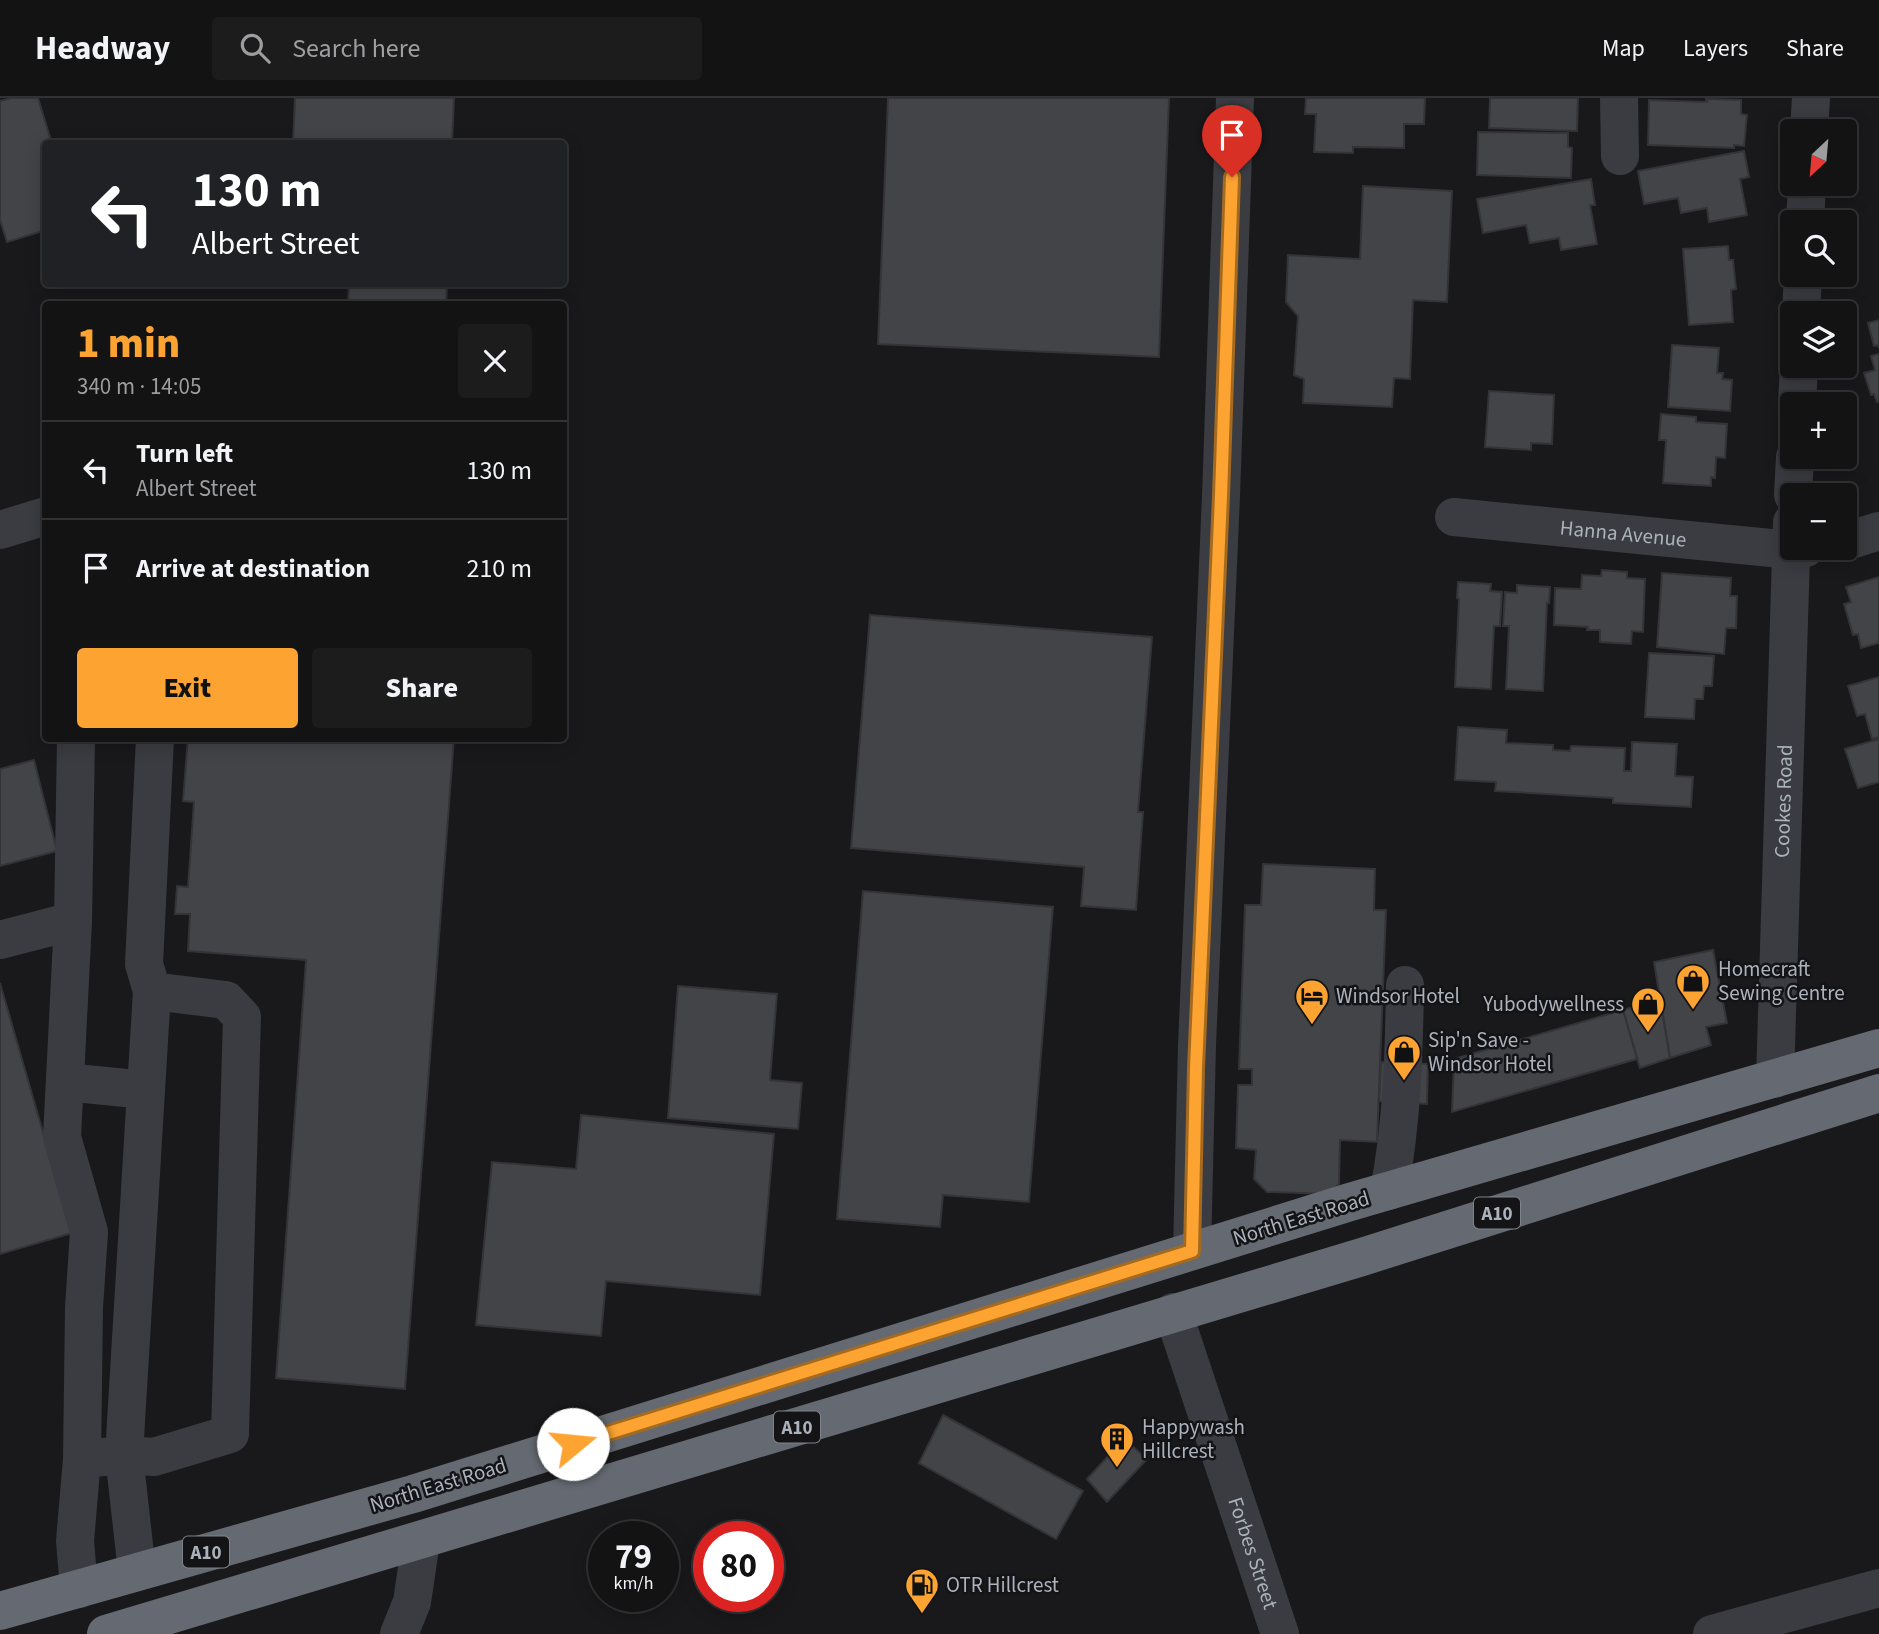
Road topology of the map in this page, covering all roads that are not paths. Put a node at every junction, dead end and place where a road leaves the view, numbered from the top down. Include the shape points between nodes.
1 (1234, 98) edge
2 (1619, 98) edge
3 (1811, 98) edge
4 (1810, 119) edge
5 (1620, 156) dead end
6 (42, 517) edge
7 (1454, 517) dead end
8 (0, 530) edge
9 (1879, 531) edge
10 (1857, 538) edge
11 (1780, 539) edge
12 (1795, 560) edge
13 (76, 742) edge
14 (155, 742) edge
15 (73, 922) junction
16 (0, 940) edge
17 (1405, 985) dead end
18 (152, 991) junction
19 (1879, 1048) edge
20 (1775, 1079) junction
21 (65, 1082) junction
22 (146, 1090) junction
23 (1879, 1093) edge
24 (1787, 1121) junction
25 (1389, 1191) junction
26 (1174, 1256) junction
27 (1190, 1308) junction
28 (124, 1455) junction
29 (82, 1459) junction
30 (413, 1494) junction
31 (421, 1541) junction
32 (137, 1572) junction
33 (1879, 1588) edge
34 (79, 1589) junction
35 (0, 1611) edge
36 (106, 1634) edge
37 (398, 1634) edge
38 (1280, 1634) edge
39 (1712, 1634) edge

1 - 26 street via 1196,1057
2 - 5 street
3 - 4 street
6 - 8 street
7 - 11 street, Hanna Avenue
9 - 10 street
12 - 20 street, Cookes Road
13 - 15 street
14 - 18 street via 144,964
15 - 16 street
15 - 21 street
17 - 25 street via 1401,1102
18 - 22 street
18 - 28 street via 226,1000 242,1017 230,1434 154,1457
19 - 20 highway, North East Road / A10
20 - 24 highway
20 - 25 highway, North East Road / A10
21 - 22 street
21 - 29 street via 62,1137 89,1232
22 - 28 street
23 - 24 highway, A10
24 - 27 highway, A10
25 - 26 highway, North East Road / A10
26 - 27 highway
26 - 30 highway, North East Road / A10
27 - 31 highway, A10
27 - 38 street, Forbes Street
28 - 29 street
28 - 32 street
29 - 34 street via 75,1541
30 - 31 highway
30 - 32 highway, North East Road / A10
31 - 36 highway, A10
31 - 37 street via 412,1602
32 - 34 highway, North East Road / A10
33 - 39 street
34 - 35 highway, North East Road / A10

